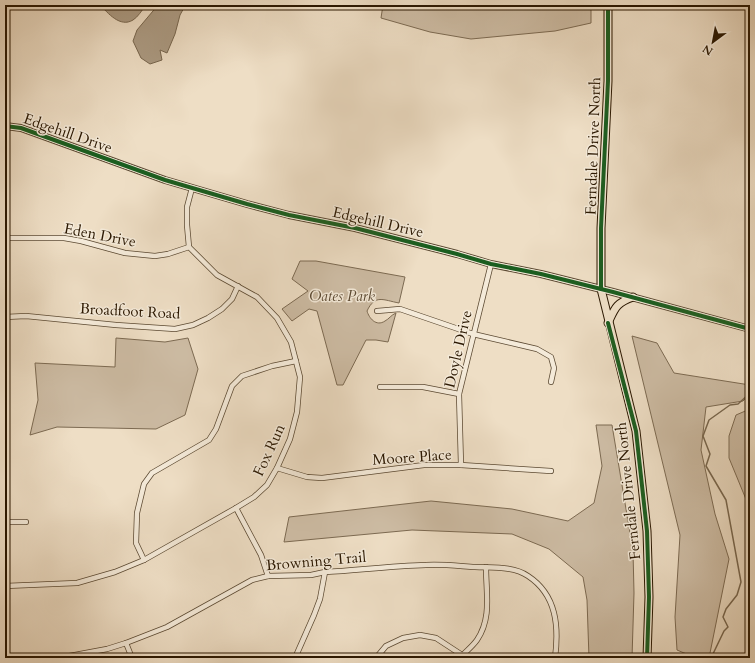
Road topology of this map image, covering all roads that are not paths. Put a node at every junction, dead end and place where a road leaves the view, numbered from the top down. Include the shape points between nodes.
1 (608, 5) edge
2 (5, 126) edge
3 (192, 188) junction
4 (5, 238) edge
5 (189, 247) junction
6 (490, 264) junction
7 (238, 286) junction
8 (601, 289) junction
9 (633, 297) junction
10 (377, 311) dead end
11 (5, 317) edge
12 (608, 323) junction
13 (750, 329) edge
14 (473, 334) junction
15 (296, 361) junction
16 (551, 382) dead end
17 (380, 387) dead end
18 (459, 394) junction
19 (461, 465) junction
20 (277, 468) junction
21 (551, 471) dead end
22 (236, 508) junction
23 (5, 522) edge
24 (26, 522) dead end
25 (144, 560) junction
26 (486, 567) junction
27 (325, 572) junction
28 (268, 576) junction
29 (5, 586) edge
30 (126, 643) junction
31 (5, 657) edge
32 (461, 657) edge
33 (132, 658) edge
34 (295, 658) edge
35 (376, 658) edge
36 (555, 658) edge
37 (647, 658) edge

1 - 8 main road, Ferndale Drive North
2 - 3 street, Edgehill Drive via 21,128
3 - 5 street via 187,207
3 - 6 street, Edgehill Drive via 289,215 355,228
4 - 5 street, Eden Drive via 64,238 126,253 156,256
5 - 7 street, Fox Run via 217,275
6 - 8 street, Edgehill Drive
6 - 14 street, Doyle Drive
7 - 11 street, Broadfoot Road via 232,299 222,309 193,325 175,329 26,316
7 - 15 street, Fox Run via 257,297 277,318 291,342
8 - 9 street, Edgehill Drive
8 - 12 main road, Ferndale Drive North
9 - 12 main road via 622,301 615,308
9 - 13 street, Edgehill Drive
10 - 14 street via 400,309
12 - 37 main road, Ferndale Drive North via 636,431 647,531
14 - 16 street via 537,349 551,357 554,368
14 - 18 street, Doyle Drive
15 - 20 street, Fox Run via 300,378 297,412 290,439
15 - 25 street via 242,376 232,386 216,429 209,440 152,473 144,484 137,513 136,543
17 - 18 street via 423,387
18 - 19 street, Doyle Drive
19 - 20 street, Moore Place via 424,465 322,478 307,477
19 - 21 street, Moore Place
20 - 22 street, Fox Run via 267,485
22 - 25 street, Fox Run
22 - 28 street via 261,555
23 - 24 street
25 - 29 street, Fox Run via 115,572 76,583
26 - 27 street, Browning Trail via 427,565
26 - 32 street via 488,610 485,626 476,641
26 - 36 street, Browning Trail via 511,569 528,576 543,588 553,605 557,623
27 - 28 street, Browning Trail via 311,575
27 - 34 street via 320,599
28 - 30 street, Browning Trail via 252,580 167,627
30 - 31 street, Browning Trail via 64,657
30 - 33 street
32 - 35 street via 436,638 420,635 403,638 386,646

